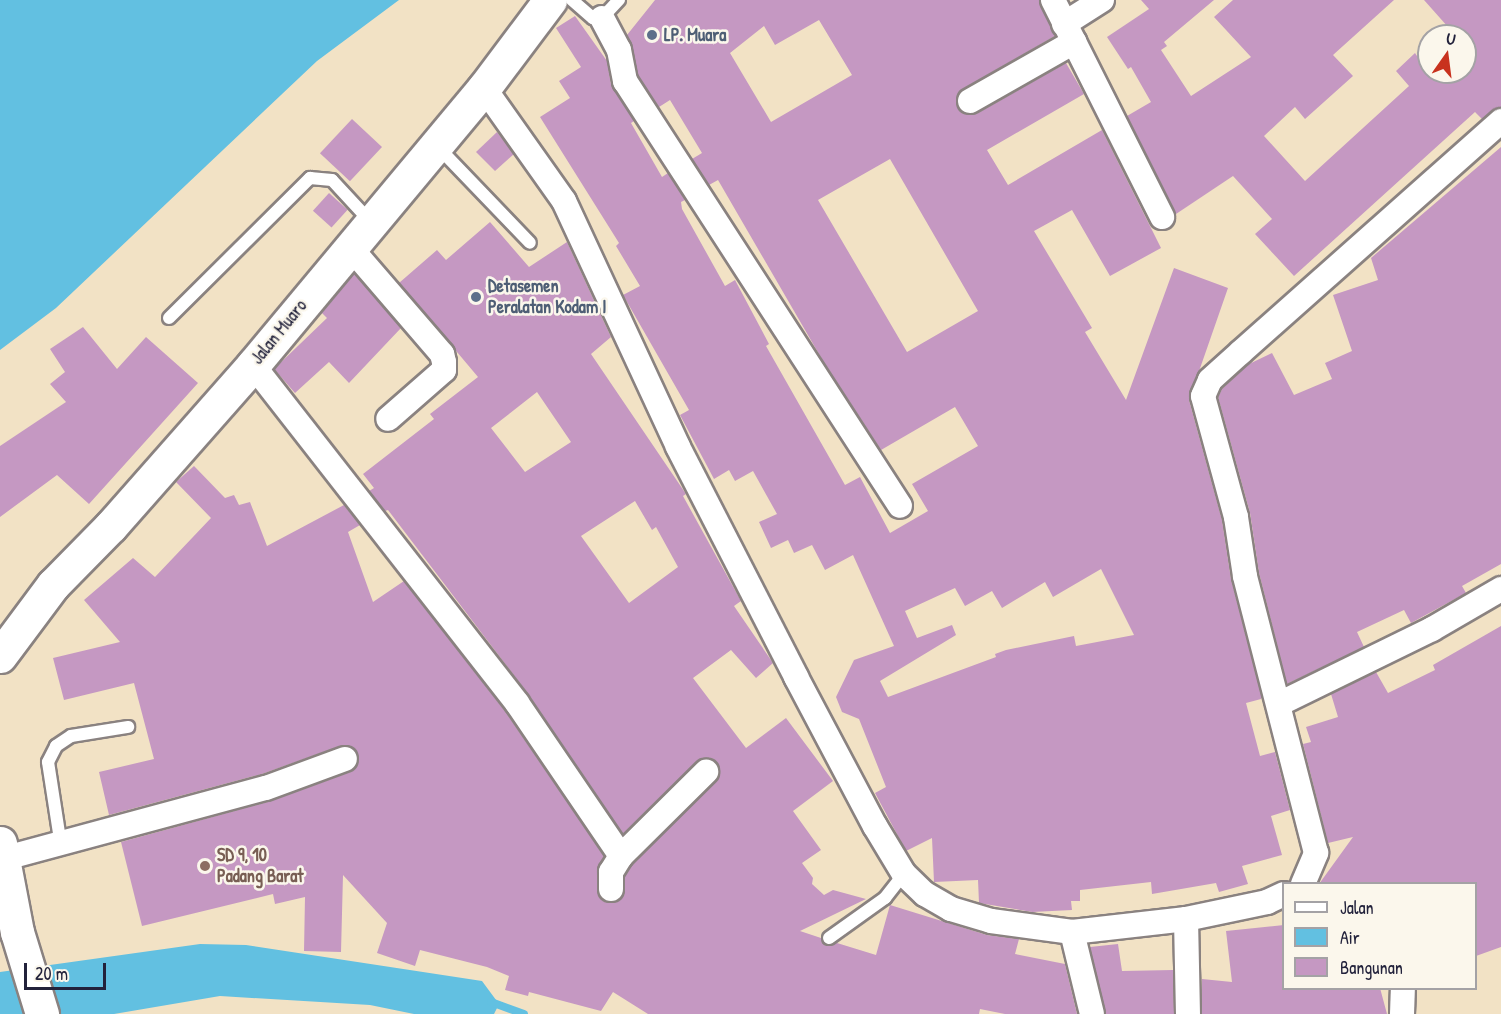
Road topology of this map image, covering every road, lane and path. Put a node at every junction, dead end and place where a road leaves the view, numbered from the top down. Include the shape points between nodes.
1 (550, 0) edge
2 (572, 0) edge
3 (619, 0) edge
4 (1053, 0) edge
5 (1102, 0) edge
6 (602, 18) junction
7 (1069, 33) junction
8 (484, 88) junction
9 (970, 101) dead end
10 (1501, 121) edge
11 (436, 145) junction
12 (1162, 218) dead end
13 (370, 221) junction
14 (530, 243) dead end
15 (349, 246) junction
16 (169, 318) dead end
17 (253, 365) junction
18 (388, 419) dead end
19 (900, 506) dead end
20 (1501, 589) edge
21 (0, 656) edge
22 (1279, 704) junction
23 (128, 727) dead end
24 (345, 759) dead end
25 (706, 772) dead end
26 (61, 846) junction
27 (1, 851) edge
28 (621, 856) junction
29 (904, 874) junction
30 (1304, 882) edge
31 (612, 889) dead end
32 (1282, 895) edge
33 (1186, 919) junction
34 (1072, 932) junction
35 (829, 938) dead end
36 (1403, 990) edge
37 (42, 1014) edge
38 (1092, 1014) edge
39 (1188, 1014) edge
40 (1404, 1014) edge

1 - 8 main road, Jalan Muaro
2 - 6 lane via 593,18
3 - 6 lane
4 - 7 street
5 - 7 street
6 - 19 street via 621,56 625,81
7 - 9 street
7 - 12 street
8 - 11 main road, Jalan Muaro
8 - 29 street via 564,201 678,447 875,826
10 - 22 street via 1210,380 1203,396 1236,517 1245,576
11 - 13 main road, Jalan Muaro
11 - 14 lane
13 - 15 main road, Jalan Muaro
13 - 16 lane via 332,180 310,178
15 - 17 main road, Jalan Muaro
15 - 18 street via 442,354 444,362 444,370
17 - 21 main road, Jalan Muaro via 111,526 53,585
17 - 28 street via 516,703
20 - 22 street via 1432,629
22 - 30 street via 1316,853
23 - 26 lane via 71,736 56,746 48,762
24 - 26 street via 266,788
25 - 28 street
26 - 27 street
27 - 37 main road via 17,932
28 - 31 street via 611,872
29 - 34 street via 924,894 951,909 991,921
29 - 35 lane via 885,898
32 - 33 street via 1267,902
33 - 34 street
33 - 39 street
34 - 38 street
36 - 40 street

